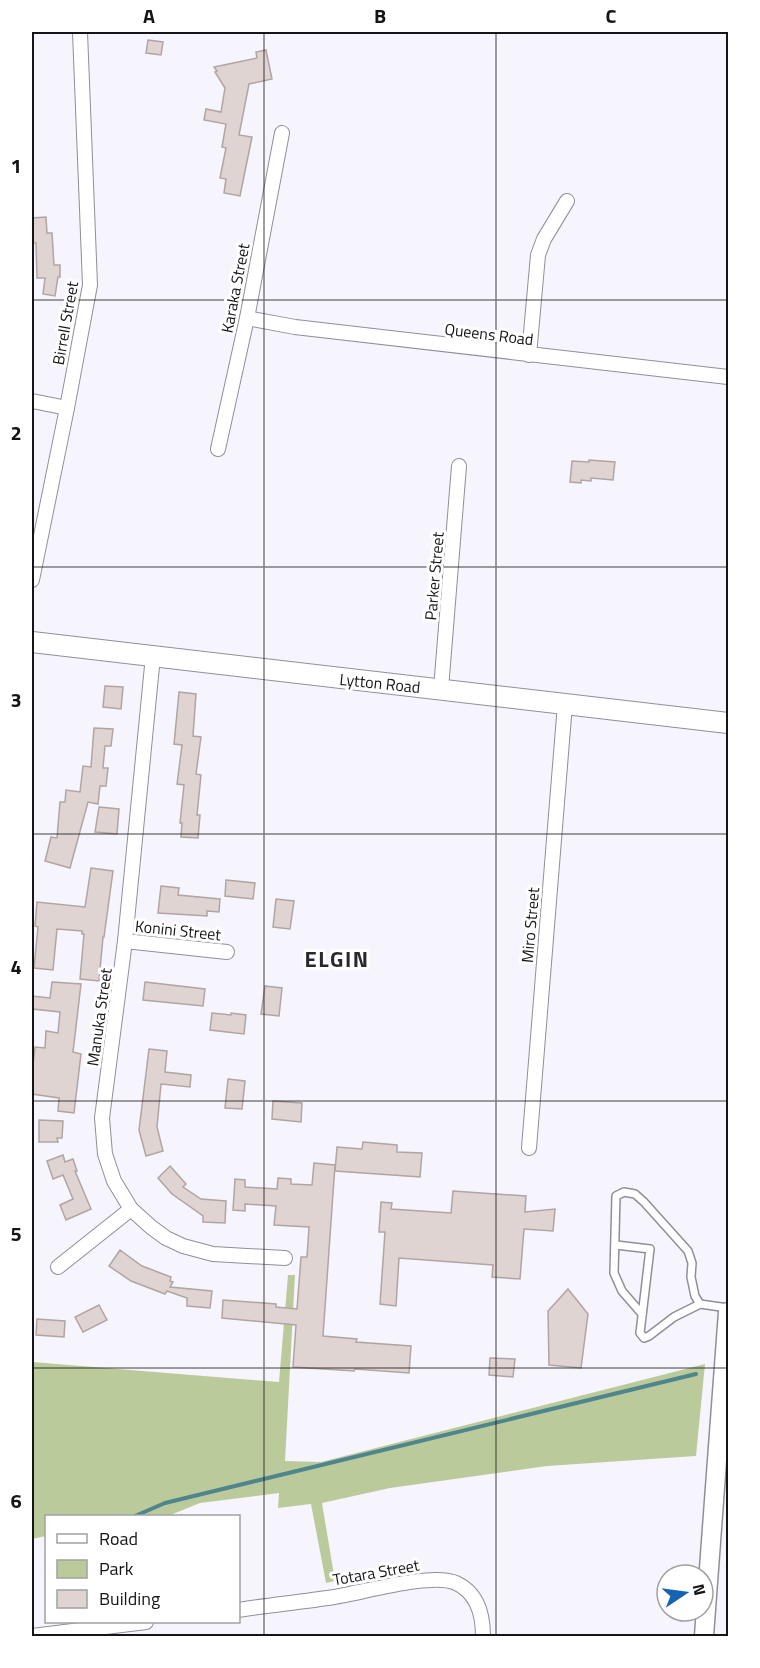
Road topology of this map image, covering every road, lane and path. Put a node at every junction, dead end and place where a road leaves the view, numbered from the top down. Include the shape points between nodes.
1 (80, 32) edge
2 (282, 133) dead end
3 (567, 201) dead end
4 (247, 318) junction
5 (529, 355) junction
6 (729, 377) edge
7 (32, 401) edge
8 (67, 408) junction
9 (218, 449) dead end
10 (459, 466) dead end
11 (32, 580) edge
12 (32, 642) edge
13 (153, 656) junction
14 (441, 689) junction
15 (564, 704) junction
16 (729, 723) edge
17 (126, 941) junction
18 (227, 952) dead end
19 (529, 1148) dead end
20 (131, 1209) junction
21 (616, 1245) junction
22 (285, 1258) dead end
23 (58, 1268) dead end
24 (700, 1304) junction
25 (729, 1310) edge
26 (642, 1314) junction
27 (240, 1610) edge
28 (138, 1623) edge
29 (32, 1636) edge
30 (483, 1636) edge
31 (704, 1636) edge

1 - 8 street, Birrell Street via 90,285
2 - 4 street, Karaka Street
3 - 5 street via 538,255
4 - 5 street, Queens Road
4 - 9 street, Karaka Street
5 - 6 street, Queens Road
7 - 8 street
8 - 11 street, Birrell Street
10 - 14 street, Parker Street
12 - 13 main road, Lytton Road
13 - 14 main road, Lytton Road
13 - 17 street, Manuka Street
14 - 15 main road, Lytton Road
15 - 16 main road, Lytton Road
15 - 19 street, Miro Street
17 - 18 street, Konini Street
17 - 20 street, Manuka Street via 102,1118 105,1154 114,1181
20 - 22 street, Manuka Street via 166,1238 183,1246 213,1254
20 - 23 street
21 - 24 lane via 616,1196 624,1192 635,1194 688,1251 695,1296
21 - 26 lane via 614,1273 622,1291
21 - 26 lane via 650,1249
24 - 25 lane
24 - 26 lane via 644,1338 640,1333
25 - 31 street
27 - 30 street, Totara Street via 448,1580 474,1597 480,1607
28 - 29 street

